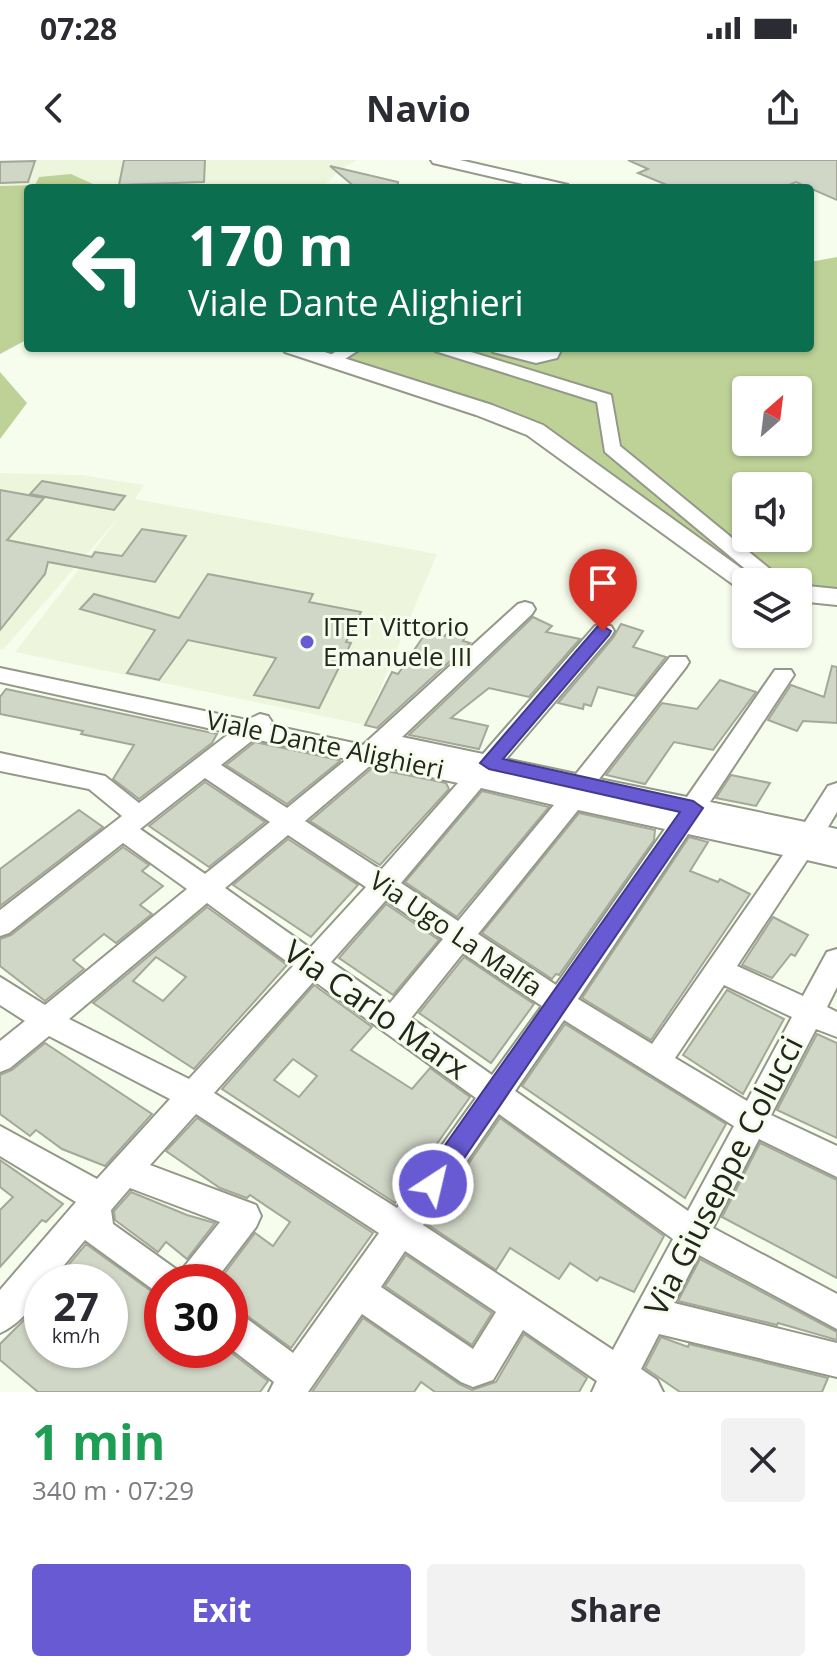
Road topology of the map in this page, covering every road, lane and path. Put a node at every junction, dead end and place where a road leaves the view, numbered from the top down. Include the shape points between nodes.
1 (439, 160) edge
2 (544, 184) edge
3 (304, 352) edge
4 (347, 352) edge
5 (454, 352) edge
6 (516, 352) edge
7 (549, 352) edge
8 (331, 361) junction
9 (740, 568) edge
10 (745, 568) edge
11 (812, 594) edge
12 (837, 597) edge
13 (525, 609) dead end
14 (603, 631) dead end
15 (0, 659) edge
16 (678, 662) dead end
17 (0, 675) edge
18 (783, 675) dead end
19 (259, 723) junction
20 (377, 747) junction
21 (0, 762) edge
22 (206, 767) junction
23 (483, 770) junction
24 (576, 792) junction
25 (837, 792) edge
26 (688, 816) junction
27 (286, 821) junction
28 (130, 822) junction
29 (837, 839) edge
30 (806, 841) junction
31 (837, 857) edge
32 (383, 886) junction
33 (204, 889) junction
34 (0, 925) edge
35 (460, 936) junction
36 (837, 960) edge
37 (313, 965) junction
38 (718, 970) junction
39 (0, 989) edge
40 (560, 1003) junction
41 (823, 1019) edge
42 (46, 1021) junction
43 (392, 1021) junction
44 (0, 1059) edge
45 (656, 1062) junction
46 (496, 1094) junction
47 (194, 1097) junction
48 (754, 1122) junction
49 (0, 1140) edge
50 (837, 1162) edge
51 (126, 1171) junction
52 (94, 1205) junction
53 (401, 1228) junction
54 (694, 1235) junction
55 (207, 1264) edge
56 (144, 1265) edge
57 (358, 1291) junction
58 (518, 1307) junction
59 (837, 1312) edge
60 (652, 1315) junction
61 (0, 1316) edge
62 (248, 1344) edge
63 (837, 1360) edge
64 (292, 1385) edge
65 (625, 1386) edge

1 - 2 main road
3 - 8 main road
4 - 8 street
5 - 10 street via 605,399 611,448
6 - 7 main road via 536,357
8 - 9 main road via 535,430
11 - 12 main road
13 - 20 street
14 - 23 street
15 - 19 street, Viale Dante Alighieri
16 - 24 street
17 - 19 street, Viale Dante Alighieri
18 - 26 street
19 - 20 street, Viale Dante Alighieri
19 - 22 street
20 - 23 street, Viale Dante Alighieri
20 - 27 street
21 - 28 street, Via Carlo Marx via 96,782
22 - 27 street, Via Ugo La Malfa
22 - 28 street
23 - 24 street, Viale Dante Alighieri
23 - 32 street
24 - 26 street, Viale Dante Alighieri
24 - 35 street
25 - 30 street
26 - 30 street, Viale Dante Alighieri
26 - 40 street
27 - 32 street, Via Ugo La Malfa
27 - 33 street
28 - 33 street, Via Carlo Marx
28 - 34 street
29 - 30 street, Viale Dante Alighieri
30 - 31 street, Viale Dante Alighieri
30 - 38 street
32 - 35 street, Via Ugo La Malfa
32 - 37 street
33 - 37 street, Via Carlo Marx
33 - 42 street
35 - 40 street, Via Ugo La Malfa
35 - 43 street
36 - 41 street, Via Giuseppe Colucci
37 - 43 street, Via Carlo Marx
37 - 47 street
38 - 41 street
38 - 45 street
39 - 42 street
40 - 45 street, Via Ugo La Malfa
40 - 46 street
41 - 48 street, Via Giuseppe Colucci
42 - 44 street
42 - 47 street
43 - 46 street, Via Carlo Marx
45 - 48 street, Via Ugo La Malfa
46 - 53 street
46 - 54 street, Via Carlo Marx
47 - 51 street
47 - 53 street
48 - 50 street, Via Ugo La Malfa
48 - 54 street, Via Giuseppe Colucci
49 - 52 street via 87,1190
51 - 52 street
51 - 55 street via 245,1216
52 - 56 street via 98,1233
52 - 61 street
53 - 57 street
53 - 58 street
54 - 59 street, Via Carlo Marx
54 - 60 street, Via Giuseppe Colucci
57 - 58 street via 473,1370 481,1368
57 - 64 street
58 - 65 street
60 - 63 street
60 - 65 street, Via Giuseppe Colucci
62 - 64 street

